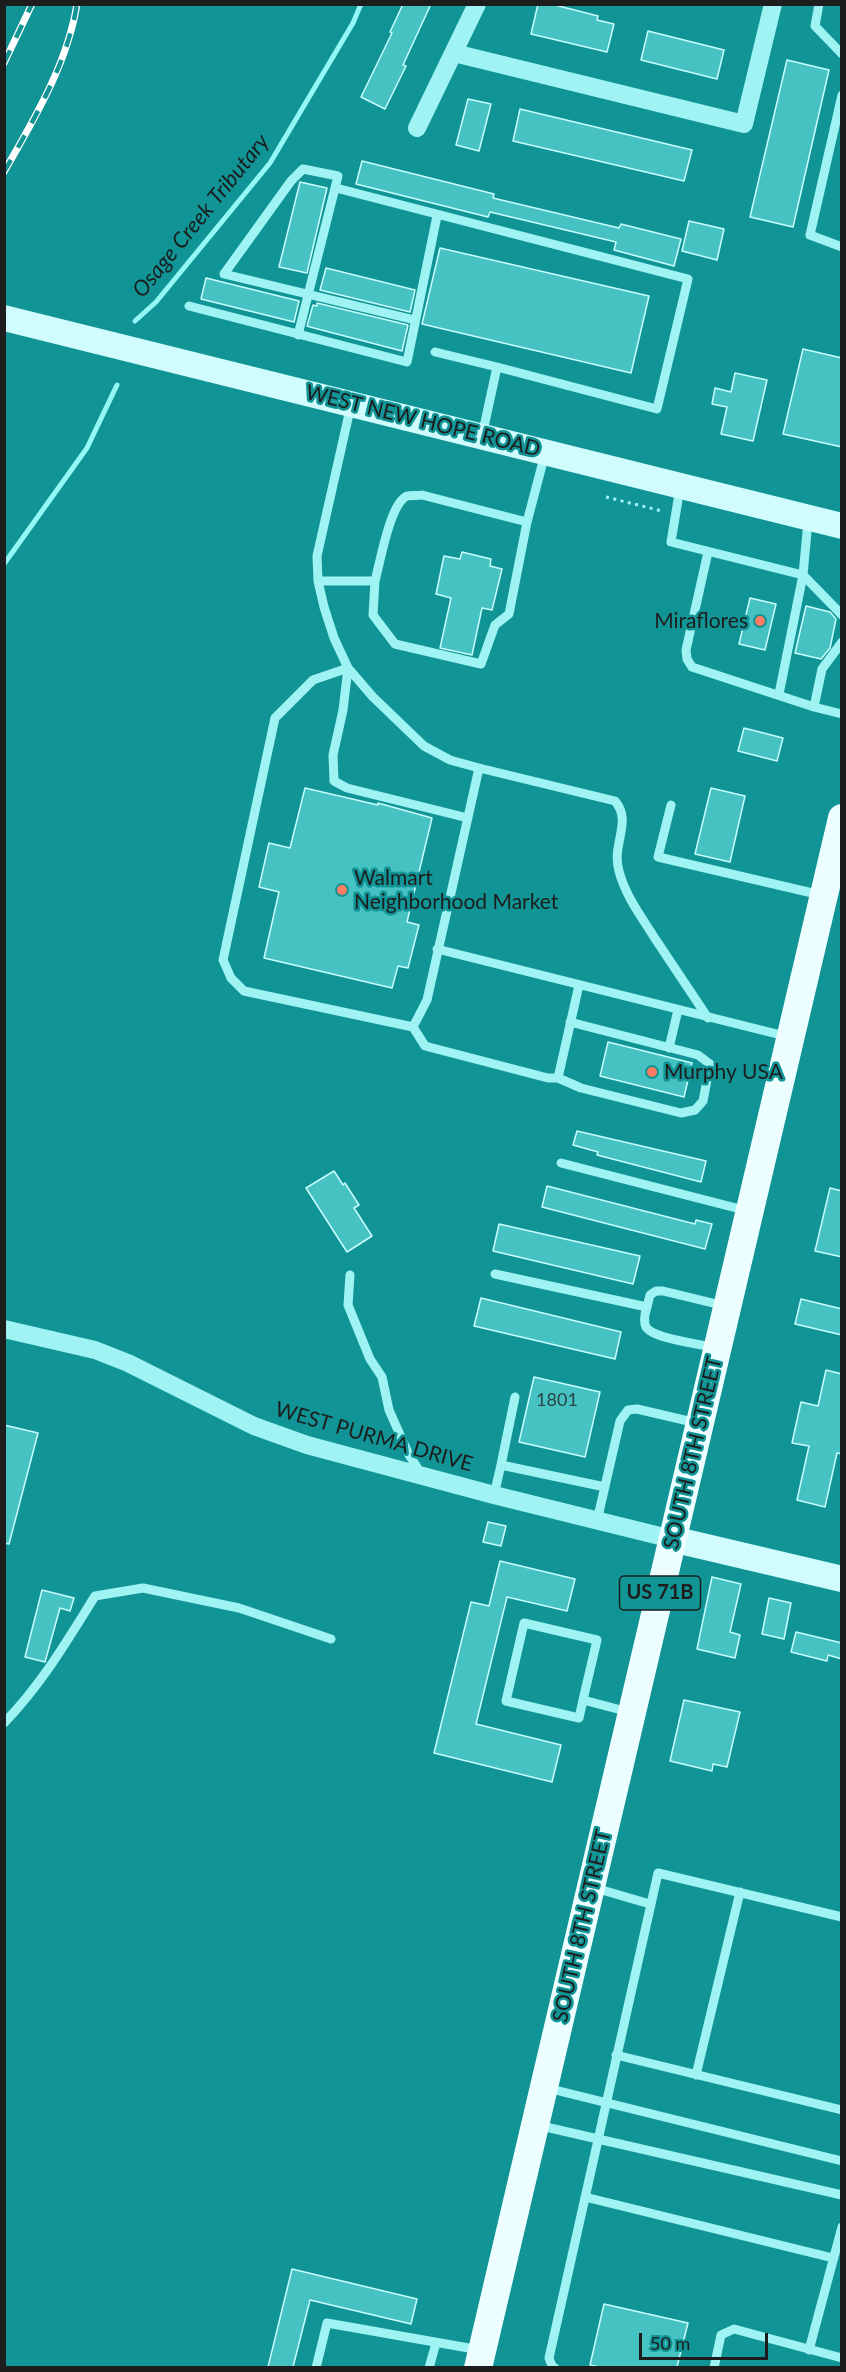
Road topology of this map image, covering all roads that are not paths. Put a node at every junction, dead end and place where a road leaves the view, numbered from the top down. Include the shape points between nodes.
1 (477, 4) edge
2 (773, 4) edge
3 (819, 4) edge
4 (454, 53) junction
5 (842, 54) edge
6 (842, 95) edge
7 (417, 128) dead end
8 (336, 188) junction
9 (437, 216) junction
10 (842, 247) edge
11 (307, 295) junction
12 (189, 306) dead end
13 (4, 318) edge
14 (416, 320) junction
15 (298, 335) junction
16 (435, 352) dead end
17 (497, 367) junction
18 (351, 403) junction
19 (482, 436) junction
20 (546, 452) junction
21 (681, 485) junction
22 (808, 518) junction
23 (527, 522) junction
24 (842, 526) edge
25 (708, 552) junction
26 (803, 574) junction
27 (318, 581) junction
28 (375, 581) junction
29 (842, 615) edge
30 (838, 641) edge
31 (348, 668) junction
32 (779, 694) junction
33 (814, 707) junction
34 (842, 714) edge
35 (479, 768) junction
36 (671, 805) dead end
37 (468, 818) junction
38 (842, 818) edge
39 (824, 896) junction
40 (437, 949) junction
41 (579, 985) junction
42 (678, 1010) junction
43 (708, 1018) junction
44 (570, 1022) junction
45 (412, 1027) junction
46 (791, 1038) junction
47 (669, 1048) junction
48 (558, 1078) junction
49 (561, 1163) dead end
50 (750, 1212) junction
51 (495, 1274) dead end
52 (351, 1275) dead end
53 (727, 1306) junction
54 (646, 1307) junction
55 (4, 1329) edge
56 (718, 1348) junction
57 (515, 1397) dead end
58 (700, 1424) junction
59 (501, 1465) junction
60 (416, 1475) junction
61 (605, 1488) junction
62 (494, 1495) junction
63 (597, 1521) junction
64 (672, 1539) junction
65 (842, 1579) edge
66 (331, 1639) dead end
67 (583, 1700) junction
68 (632, 1712) junction
69 (4, 1723) edge
70 (591, 1887) junction
71 (740, 1892) junction
72 (650, 1904) junction
73 (842, 1917) edge
74 (616, 2055) junction
75 (696, 2074) junction
76 (544, 2087) junction
77 (605, 2104) junction
78 (842, 2110) edge
79 (535, 2124) junction
80 (598, 2138) junction
81 (842, 2161) edge
82 (842, 2195) edge
83 (585, 2197) junction
84 (842, 2227) edge
85 (833, 2258) junction
86 (435, 2343) junction
87 (809, 2350) junction
88 (842, 2358) edge
89 (480, 2359) edge
90 (316, 2367) edge
91 (429, 2367) edge
92 (555, 2367) edge
93 (714, 2367) edge

1 - 4 street
2 - 4 street via 744,124
3 - 5 lane via 815,26
4 - 7 street
6 - 10 lane via 810,235
8 - 9 lane
8 - 11 lane
8 - 11 lane via 338,176 303,169 224,274
9 - 14 lane
9 - 17 lane via 688,279 657,409
11 - 14 lane
11 - 15 lane
12 - 15 lane
13 - 18 main road, WEST NEW HOPE ROAD
14 - 15 lane via 407,362
16 - 17 lane
17 - 19 lane
18 - 19 main road, WEST NEW HOPE ROAD
18 - 27 lane via 317,556
19 - 20 main road, WEST NEW HOPE ROAD
20 - 21 main road, WEST NEW HOPE ROAD
20 - 23 lane
21 - 22 main road, WEST NEW HOPE ROAD
21 - 25 lane via 671,542
22 - 24 main road, WEST NEW HOPE ROAD
22 - 26 lane
23 - 28 lane via 422,495 408,496 392,516
23 - 28 lane via 509,614 495,625 481,664 395,644 374,615
25 - 26 lane
25 - 32 lane via 687,659 705,672
26 - 29 lane
26 - 32 lane via 796,632
27 - 28 lane
27 - 31 lane via 334,638
30 - 33 lane via 822,669
31 - 35 lane via 424,746 450,760
31 - 37 lane via 333,755 334,781 347,788
31 - 45 lane via 313,680 275,718 223,960 231,978 244,991
32 - 33 lane
33 - 34 lane
35 - 37 lane
35 - 43 lane via 615,801 622,809 623,822 616,851 619,872 630,900
36 - 39 lane via 658,857
37 - 40 lane
38 - 39 main road, SOUTH 8TH STREET / US 71B
39 - 46 main road, SOUTH 8TH STREET / US 71B
40 - 41 lane
40 - 45 lane via 427,1000
41 - 42 lane
41 - 44 lane
42 - 43 lane
42 - 47 lane
43 - 46 lane
44 - 47 lane
44 - 48 lane
45 - 48 lane via 425,1046
46 - 50 main road, SOUTH 8TH STREET / US 71B
47 - 48 lane via 698,1055 710,1064 703,1101 695,1110 681,1113 581,1088
49 - 50 lane
50 - 53 main road, SOUTH 8TH STREET / US 71B
51 - 54 lane
52 - 60 lane via 348,1305 370,1359 382,1377 389,1410 417,1467
53 - 54 lane via 656,1291
53 - 56 main road, SOUTH 8TH STREET / US 71B
54 - 56 lane via 646,1327 654,1334
55 - 60 street, WEST PURMA DRIVE via 95,1350 254,1426
56 - 58 main road, SOUTH 8TH STREET / US 71B
57 - 59 lane
58 - 61 lane via 628,1410 620,1420
58 - 64 main road, SOUTH 8TH STREET / US 71B
59 - 61 lane
59 - 62 lane
60 - 62 street, WEST PURMA DRIVE
61 - 63 lane
62 - 63 street, WEST PURMA DRIVE
63 - 64 street, WEST PURMA DRIVE
64 - 65 main road
64 - 68 main road, SOUTH 8TH STREET / US 71B
66 - 69 lane via 239,1608 143,1588 95,1596 61,1652 28,1698
67 - 67 lane via 597,1640 524,1623 506,1701 579,1718
67 - 68 lane
68 - 70 main road, SOUTH 8TH STREET / US 71B
70 - 72 lane
70 - 76 main road, SOUTH 8TH STREET / US 71B
71 - 72 lane via 658,1873
71 - 73 lane
71 - 75 lane
72 - 74 lane
74 - 75 lane
74 - 77 lane
75 - 78 lane
76 - 77 lane
76 - 79 main road, SOUTH 8TH STREET / US 71B
77 - 80 lane
77 - 81 lane
79 - 80 lane
79 - 89 main road, SOUTH 8TH STREET / US 71B
80 - 82 lane
80 - 83 lane
83 - 85 lane
83 - 92 lane via 549,2358
84 - 85 lane
85 - 87 lane
86 - 89 lane
86 - 90 lane via 327,2323
86 - 91 lane
87 - 88 lane
87 - 93 lane via 734,2329 721,2335

